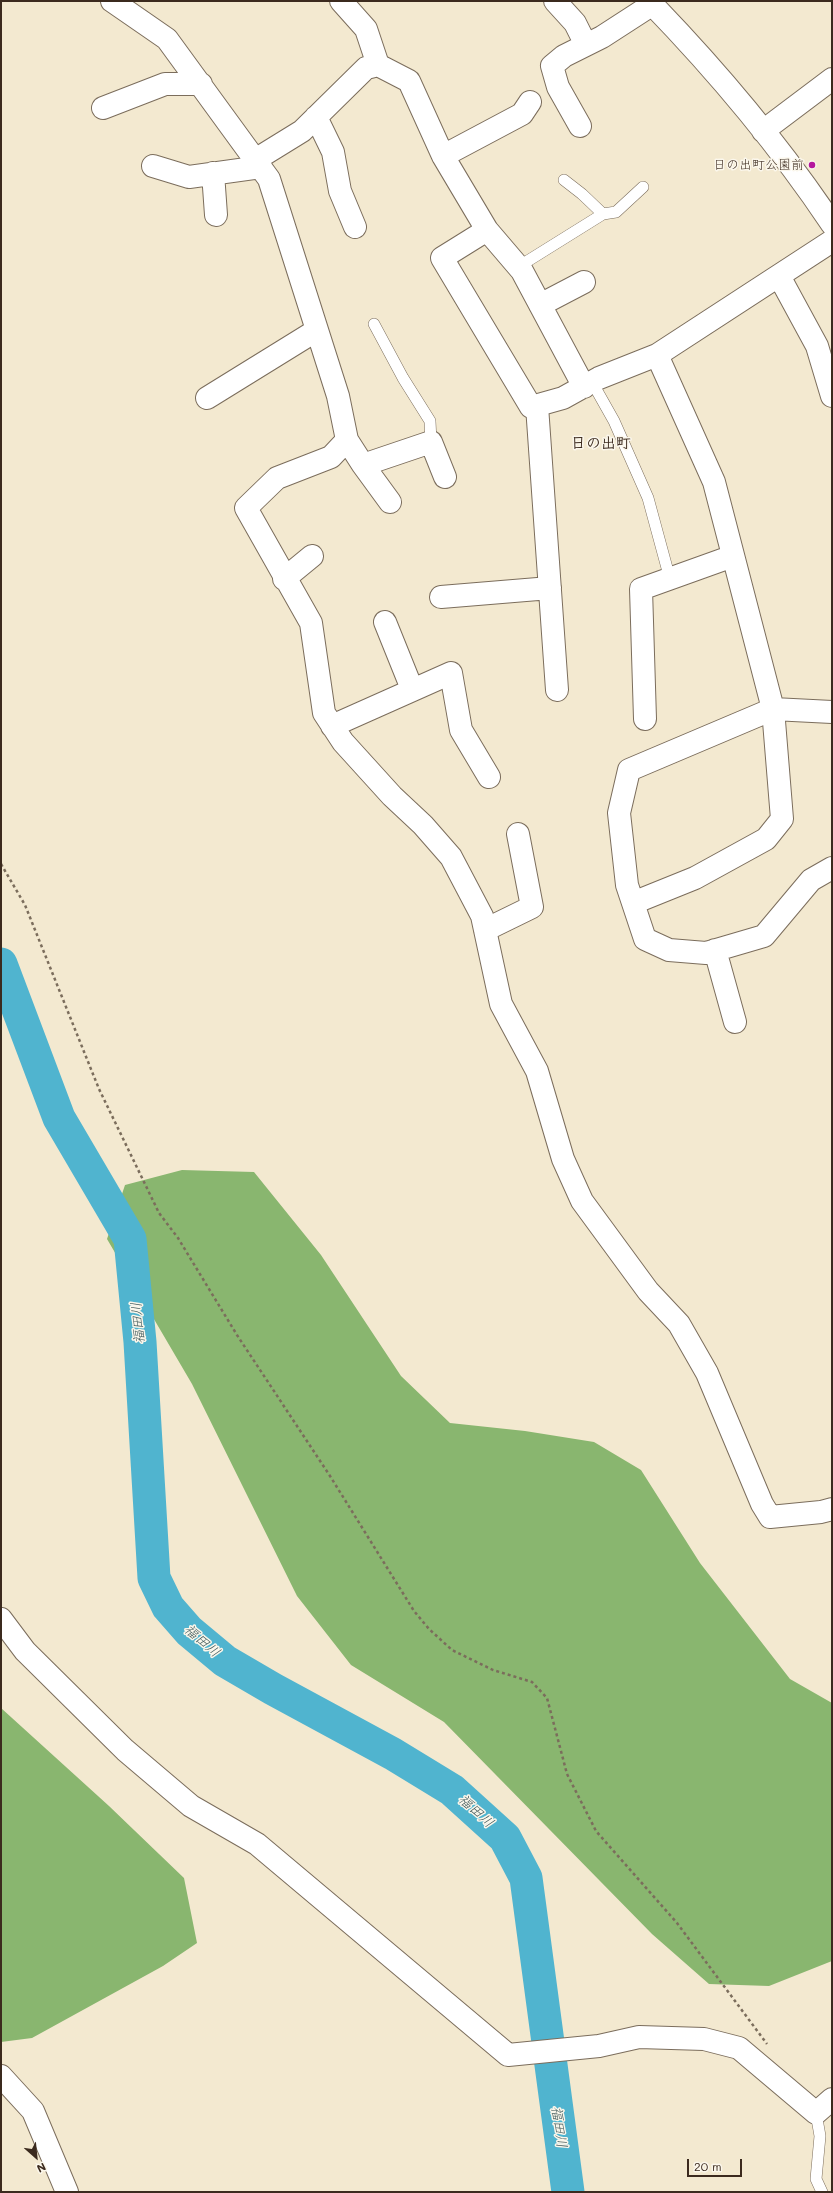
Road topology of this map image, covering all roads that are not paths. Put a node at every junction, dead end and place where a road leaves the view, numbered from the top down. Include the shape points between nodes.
1 (112, 1) edge
2 (341, 1) edge
3 (555, 1) edge
4 (651, 3) edge
5 (360, 9) edge
6 (586, 45) junction
7 (378, 65) junction
8 (832, 79) edge
9 (201, 84) junction
10 (530, 102) dead end
11 (103, 108) dead end
12 (316, 117) junction
13 (580, 126) dead end
14 (763, 131) junction
15 (443, 156) junction
16 (258, 163) junction
17 (153, 166) dead end
18 (213, 173) junction
19 (564, 180) dead end
20 (643, 187) dead end
21 (603, 214) junction
22 (216, 215) dead end
23 (832, 224) edge
24 (355, 227) dead end
25 (487, 230) junction
26 (832, 241) edge
27 (518, 267) junction
28 (778, 276) junction
29 (584, 282) dead end
30 (540, 305) junction
31 (374, 324) dead end
32 (317, 330) junction
33 (657, 355) junction
34 (588, 384) junction
35 (832, 396) edge
36 (207, 398) dead end
37 (537, 406) junction
38 (347, 440) junction
39 (431, 442) junction
40 (363, 465) junction
41 (445, 477) dead end
42 (390, 502) dead end
43 (312, 556) dead end
44 (733, 556) junction
45 (284, 579) junction
46 (670, 579) junction
47 (550, 588) junction
48 (441, 597) dead end
49 (385, 622) dead end
50 (412, 689) junction
51 (557, 690) dead end
52 (773, 709) junction
53 (832, 712) edge
54 (644, 719) dead end
55 (332, 726) junction
56 (489, 777) dead end
57 (518, 834) dead end
58 (832, 868) edge
59 (633, 903) junction
60 (485, 930) junction
61 (715, 950) junction
62 (735, 1022) dead end
63 (832, 1509) edge
64 (1, 1619) edge
65 (1, 2076) edge
66 (824, 2106) edge
67 (67, 2192) edge
68 (822, 2192) edge

1 - 9 street via 167,39
2 - 5 street
3 - 6 street via 575,23
4 - 6 street
4 - 14 street
5 - 7 street
6 - 13 street via 564,56 552,66 558,87
7 - 12 street via 366,68
7 - 15 street via 410,80
8 - 14 street
9 - 11 street via 165,84
9 - 16 street
10 - 15 street via 522,114
12 - 16 street via 302,131
12 - 24 street via 348,189
14 - 23 street via 798,174
15 - 25 street
16 - 18 street
16 - 32 street via 269,179
17 - 18 street via 189,177
18 - 22 street
19 - 21 lane
20 - 21 lane via 616,212
21 - 27 lane
25 - 27 street
25 - 37 street via 442,258 531,407
26 - 28 street
27 - 30 street
28 - 33 street
28 - 35 street via 816,346
29 - 30 street
30 - 34 street
31 - 39 lane via 403,378 430,420
32 - 36 street
32 - 38 street via 338,396
33 - 34 street
33 - 44 street via 714,482
34 - 37 street via 563,398
34 - 46 lane via 614,420 648,498
37 - 47 street
38 - 40 street
38 - 45 street via 331,457 277,478 246,508
39 - 40 street
39 - 41 street
40 - 42 street
43 - 45 street
44 - 46 street
44 - 52 street
45 - 55 street via 311,623 324,713
46 - 54 street via 641,589
47 - 48 street
47 - 51 street
49 - 50 street
50 - 55 street
50 - 56 street via 451,673 461,730
52 - 53 street
52 - 59 street via 782,819 766,839 695,878
52 - 59 street via 629,770 619,813 627,885
55 - 60 street via 343,742 392,796 423,824 451,857 482,916
57 - 60 street via 532,907
58 - 61 street via 811,880 764,936
59 - 61 street via 645,939 669,950 706,953
60 - 63 street via 502,1004 537,1071 563,1159 582,1201 648,1291 679,1324 707,1373 762,1504 770,1517
61 - 62 street
64 - 66 street via 25,1651 125,1750 191,1806 257,1844 508,2055 599,2046 639,2037 704,2039 739,2048
65 - 67 street via 33,2111
66 - 68 lane via 816,2179

